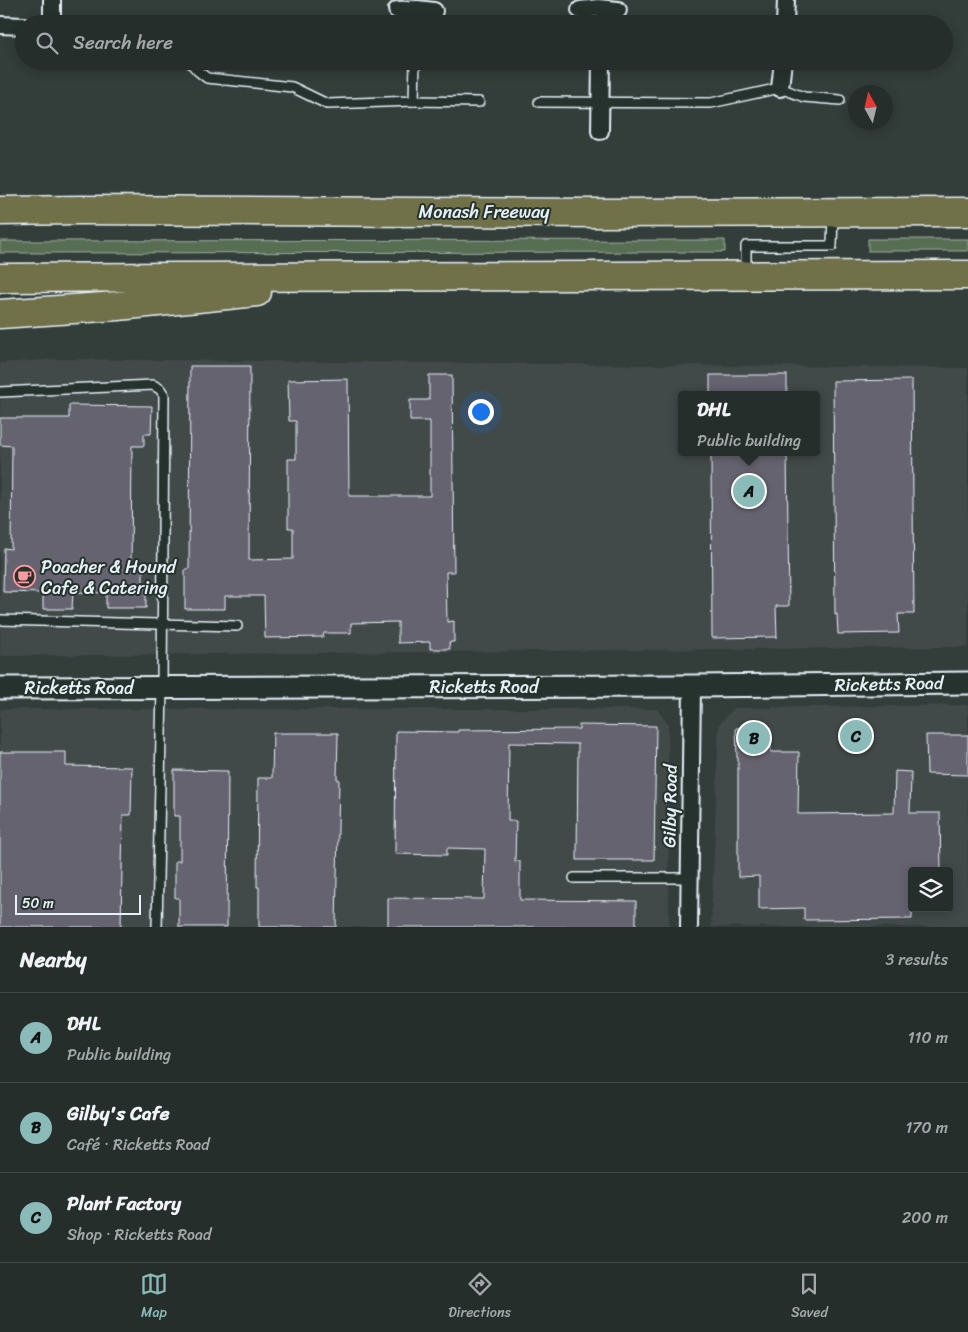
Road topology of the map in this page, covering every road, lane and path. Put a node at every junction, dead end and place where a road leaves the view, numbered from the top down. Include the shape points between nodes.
1 (52, 0) edge
2 (786, 0) edge
3 (417, 4) edge
4 (598, 4) edge
5 (397, 10) dead end
6 (580, 10) dead end
7 (618, 10) dead end
8 (434, 11) dead end
9 (52, 15) edge
10 (785, 15) edge
11 (0, 25) edge
12 (15, 26) edge
13 (197, 70) edge
14 (415, 70) edge
15 (601, 70) edge
16 (782, 70) edge
17 (780, 88) junction
18 (840, 100) dead end
19 (414, 101) junction
20 (479, 102) dead end
21 (539, 102) dead end
22 (601, 102) junction
23 (600, 131) dead end
24 (0, 197) edge
25 (968, 198) edge
26 (0, 210) edge
27 (81, 210) junction
28 (833, 212) junction
29 (968, 212) edge
30 (771, 213) junction
31 (968, 275) edge
32 (746, 276) junction
33 (400, 277) junction
34 (0, 278) edge
35 (968, 284) edge
36 (0, 314) edge
37 (0, 392) edge
38 (0, 620) edge
39 (163, 624) junction
40 (237, 626) dead end
41 (968, 683) edge
42 (692, 686) junction
43 (0, 688) edge
44 (162, 688) junction
45 (574, 878) dead end
46 (690, 878) junction
47 (157, 927) edge
48 (689, 927) edge

1 - 9 street
2 - 10 street
3 - 5 street
3 - 8 street
4 - 6 street
4 - 7 street
11 - 12 street
13 - 19 lane via 208,78 292,87 327,104
14 - 19 lane
15 - 22 street
16 - 17 street
17 - 18 lane via 804,97
17 - 22 lane via 711,103
19 - 20 lane
21 - 22 lane
22 - 23 street
24 - 27 highway
25 - 30 highway
26 - 27 highway, Monash Freeway
27 - 30 highway, Monash Freeway
28 - 29 highway, Monash Freeway
28 - 30 highway, Monash Freeway
28 - 32 lane via 832,246 746,246
31 - 32 highway
32 - 33 highway
32 - 35 highway
33 - 34 highway
33 - 36 highway via 118,306
37 - 39 lane via 153,385 160,389 164,395
38 - 39 lane
39 - 40 lane
39 - 44 lane
41 - 42 street, Ricketts Road
42 - 44 street, Ricketts Road
42 - 46 street, Gilby Road
43 - 44 street, Ricketts Road
44 - 47 lane
45 - 46 lane
46 - 48 street, Gilby Road

